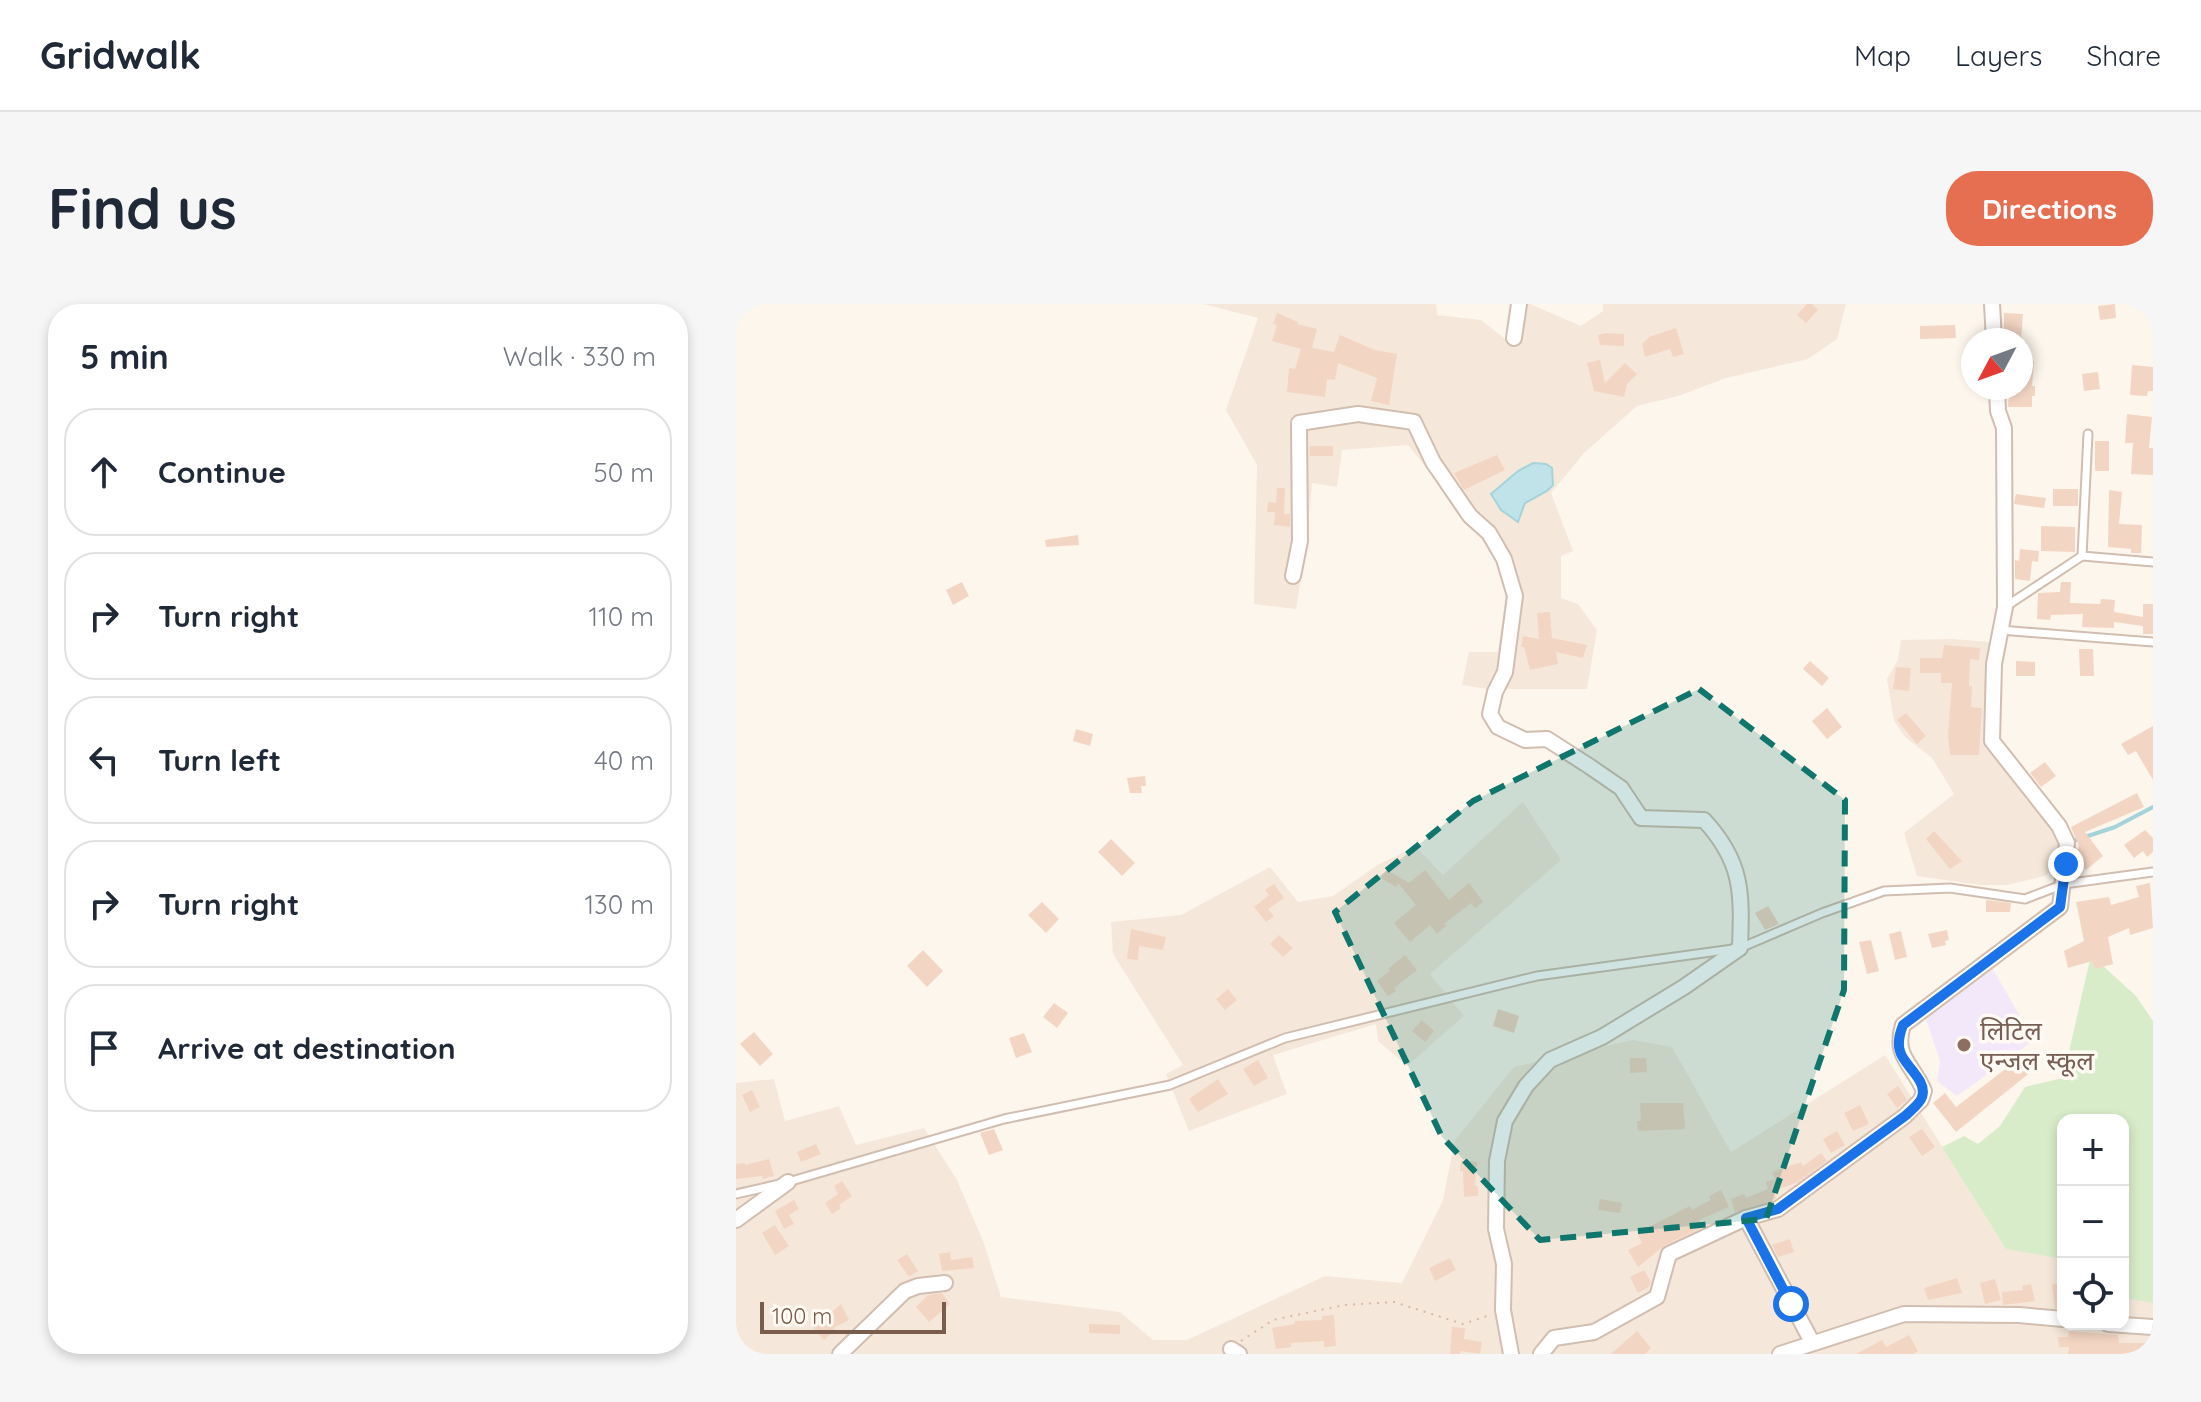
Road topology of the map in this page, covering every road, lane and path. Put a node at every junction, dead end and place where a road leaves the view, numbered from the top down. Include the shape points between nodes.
1 (1519, 304) edge
2 (1992, 304) edge
3 (1993, 328) edge
4 (1514, 338) dead end
5 (1998, 400) edge
6 (2088, 434) dead end
7 (2082, 556) junction
8 (2153, 562) edge
9 (1293, 576) dead end
10 (2005, 607) junction
11 (2000, 630) junction
12 (2153, 642) edge
13 (2153, 872) edge
14 (2064, 884) junction
15 (1740, 948) junction
16 (788, 1182) junction
17 (736, 1194) edge
18 (1746, 1218) junction
19 (736, 1220) edge
20 (945, 1283) dead end
21 (1503, 1310) junction
22 (2057, 1318) edge
23 (2129, 1325) edge
24 (2153, 1327) edge
25 (1812, 1342) junction
26 (1235, 1352) edge
27 (840, 1354) edge
28 (1511, 1354) edge
29 (1541, 1354) edge
30 (1780, 1354) edge

1 - 4 street
2 - 3 street
5 - 10 street via 2004,428
6 - 7 lane
7 - 8 lane
7 - 10 lane
9 - 15 street via 1300,541 1299,423 1358,414 1414,422 1433,462 1470,516 1489,533 1515,596 1505,672 1490,714 1498,727 1525,740 1547,739 1621,788 1641,818 1704,820 1722,839 1735,865 1742,896
10 - 11 street
11 - 12 lane
11 - 14 street via 1992,741 2063,834
13 - 14 lane
14 - 15 lane via 2025,899 1950,888 1884,891
14 - 18 street via 2060,907 1903,1025 1900,1052 1924,1091 1921,1100 1778,1209
15 - 16 lane via 1537,976 1285,1038 1170,1085 1004,1119
15 - 21 street via 1602,1037 1550,1060 1526,1086 1505,1121 1497,1161
16 - 17 lane
16 - 19 street
18 - 25 street
18 - 29 street via 1669,1254 1657,1297 1594,1332 1554,1338
20 - 27 street via 905,1291
21 - 26 path via 1463,1324 1394,1302 1344,1305 1273,1320
21 - 28 street
22 - 25 street via 1904,1314
23 - 24 street
25 - 30 street

